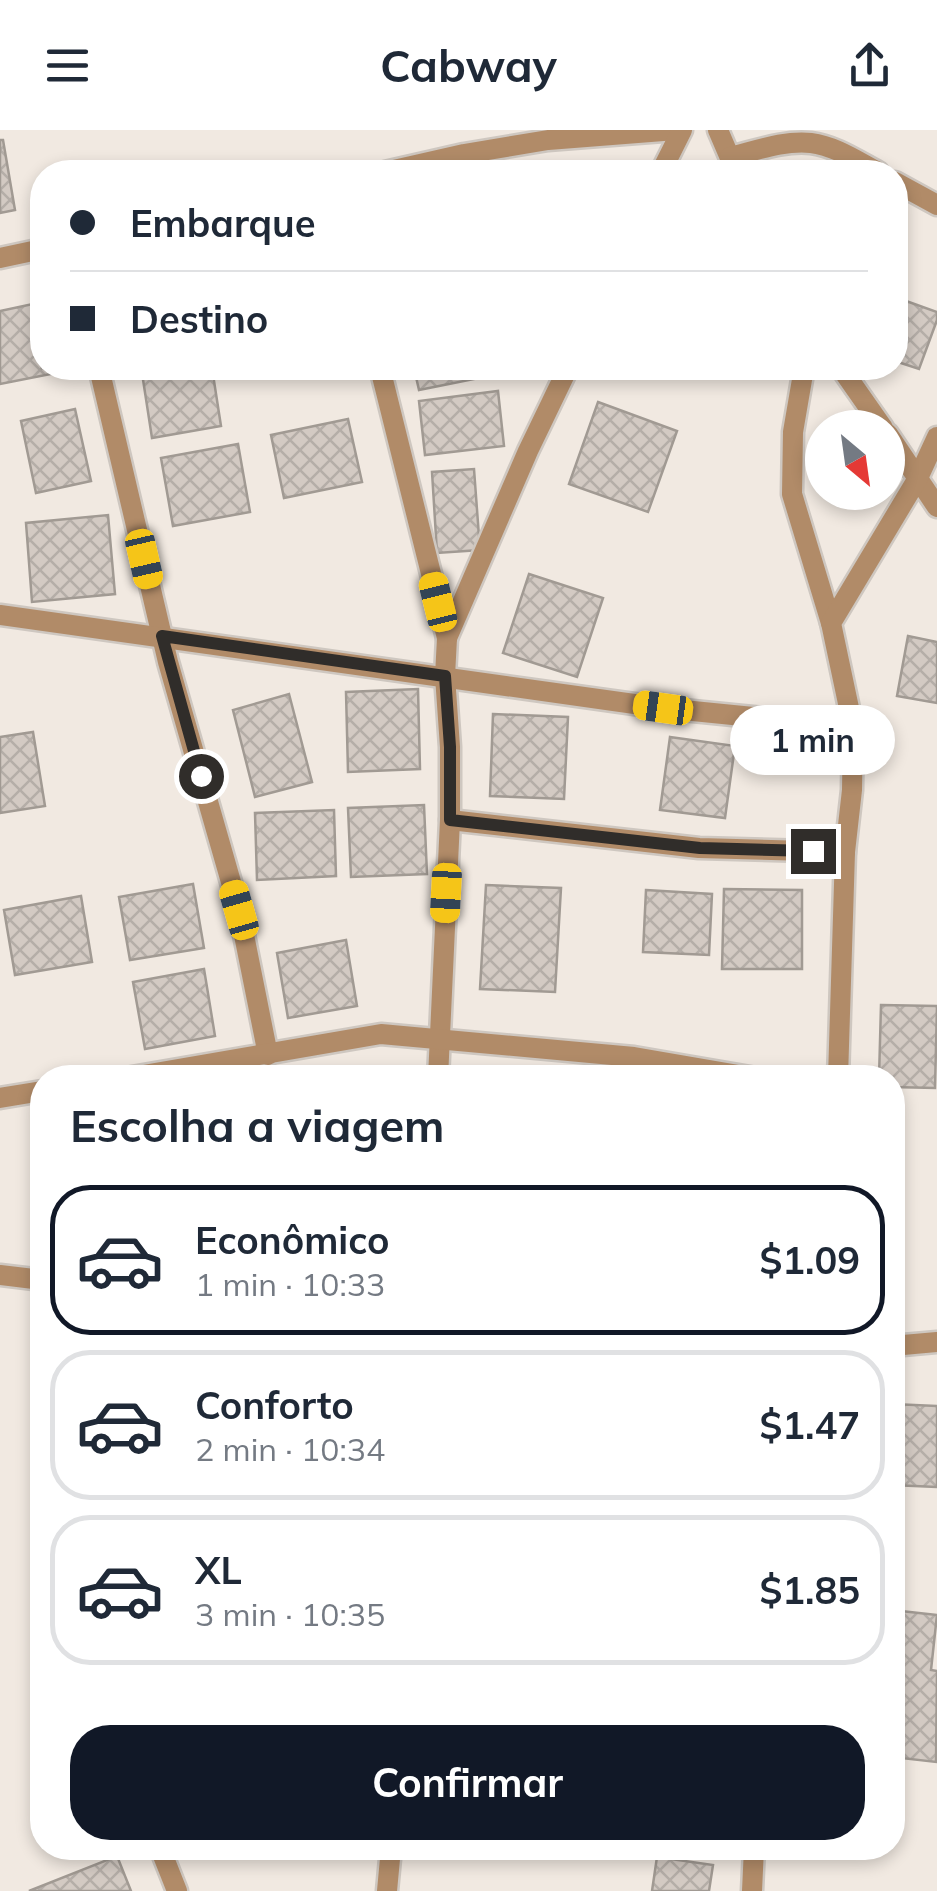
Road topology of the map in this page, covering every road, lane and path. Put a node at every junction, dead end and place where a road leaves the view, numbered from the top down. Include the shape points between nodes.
1 (679, 130) edge
2 (718, 130) edge
3 (438, 160) edge
4 (666, 160) edge
5 (731, 160) edge
6 (746, 160) edge
7 (855, 160) edge
8 (908, 189) edge
9 (937, 205) edge
10 (30, 252) edge
11 (0, 258) edge
12 (102, 380) edge
13 (383, 380) edge
14 (562, 380) edge
15 (802, 380) edge
16 (850, 380) edge
17 (871, 410) edge
18 (937, 437) edge
19 (905, 459) edge
20 (918, 478) junction
21 (937, 507) edge
22 (0, 614) edge
23 (831, 623) junction
24 (162, 636) junction
25 (447, 638) junction
26 (445, 676) junction
27 (854, 727) junction
28 (450, 820) junction
29 (846, 852) junction
30 (439, 1039) junction
31 (268, 1055) junction
32 (206, 1065) edge
33 (438, 1065) edge
34 (680, 1065) edge
35 (838, 1065) edge
36 (30, 1093) edge
37 (0, 1098) edge
38 (0, 1275) edge
39 (30, 1279) edge
40 (937, 1342) edge
41 (905, 1345) edge
42 (165, 1860) edge
43 (389, 1860) edge
44 (753, 1860) edge
45 (177, 1891) edge
46 (387, 1891) edge
47 (752, 1891) edge

1 - 3 street via 548,140
1 - 4 street
2 - 5 street
6 - 7 street via 788,144 812,144
8 - 9 street
10 - 11 street
12 - 24 street
13 - 25 street
14 - 25 street
15 - 23 street via 792,432 792,494
16 - 17 street
18 - 20 street
19 - 20 street
20 - 21 street
20 - 23 street
22 - 24 street
23 - 27 street
24 - 26 street
24 - 31 street via 239,910
25 - 26 street
26 - 27 street
26 - 28 street
27 - 29 street
28 - 29 street via 700,848
28 - 30 street
29 - 35 street
30 - 31 street via 380,1034
30 - 33 street
30 - 34 street
31 - 32 street
36 - 37 street
38 - 39 street
40 - 41 street
42 - 45 street
43 - 46 street
44 - 47 street

